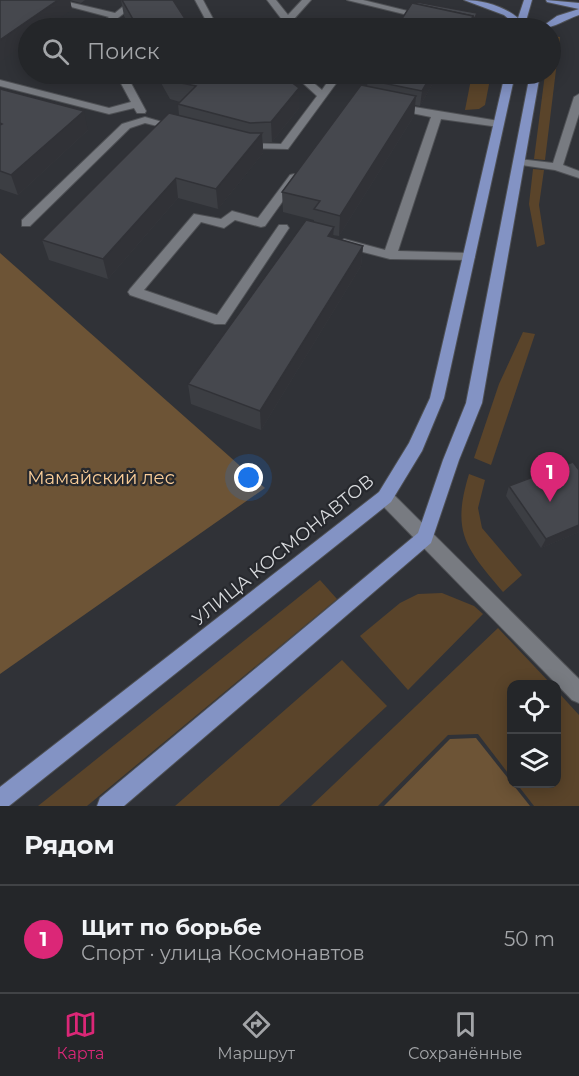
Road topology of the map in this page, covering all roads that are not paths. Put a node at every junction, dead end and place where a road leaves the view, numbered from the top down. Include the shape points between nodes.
1 (49, 0) edge
2 (137, 0) edge
3 (198, 0) edge
4 (272, 0) edge
5 (307, 0) edge
6 (351, 0) edge
7 (468, 0) edge
8 (528, 0) edge
9 (551, 0) edge
10 (579, 6) edge
11 (579, 12) edge
12 (117, 16) junction
13 (114, 18) edge
14 (208, 18) edge
15 (281, 18) edge
16 (291, 18) edge
17 (433, 18) edge
18 (512, 18) edge
19 (523, 18) edge
20 (546, 18) edge
21 (560, 18) edge
22 (0, 83) edge
23 (126, 84) edge
24 (309, 84) edge
25 (331, 84) edge
26 (508, 84) edge
27 (533, 84) edge
28 (323, 96) junction
29 (579, 97) edge
30 (137, 104) junction
31 (385, 104) edge
32 (437, 116) junction
33 (146, 120) junction
34 (499, 124) junction
35 (188, 131) edge
36 (230, 142) edge
37 (519, 162) junction
38 (303, 165) edge
39 (557, 167) junction
40 (579, 175) edge
41 (26, 223) dead end
42 (261, 223) junction
43 (283, 228) junction
44 (300, 233) edge
45 (332, 241) edge
46 (390, 255) junction
47 (469, 257) junction
48 (385, 497) junction
49 (425, 538) junction
50 (579, 693) edge
51 (0, 800) edge
52 (108, 806) edge

1 - 12 lane
2 - 12 lane
3 - 14 lane
4 - 15 lane
5 - 16 lane
6 - 17 lane
7 - 18 main road
8 - 19 main road
9 - 10 main road
9 - 20 main road
11 - 21 main road
12 - 13 lane
22 - 30 lane via 109,111
23 - 30 lane
24 - 28 lane
25 - 28 lane
26 - 34 main road, УЛИЦА КОСМОНАВТОВ
27 - 37 main road
28 - 36 lane via 284,147 251,148
29 - 39 lane
30 - 33 lane
31 - 32 lane
32 - 34 lane
32 - 46 lane
33 - 35 lane
33 - 41 lane via 126,126
34 - 47 main road, УЛИЦА КОСМОНАВТОВ
37 - 39 lane
37 - 49 main road via 474,403
38 - 42 lane
39 - 40 lane
42 - 43 lane
42 - 43 lane via 232,215 224,224 198,217 135,292 220,321
43 - 44 lane
45 - 46 lane
46 - 47 lane
47 - 48 main road, УЛИЦА КОСМОНАВТОВ via 437,398 416,446
48 - 49 lane
48 - 51 main road, УЛИЦА КОСМОНАВТОВ
49 - 50 lane
49 - 52 main road

